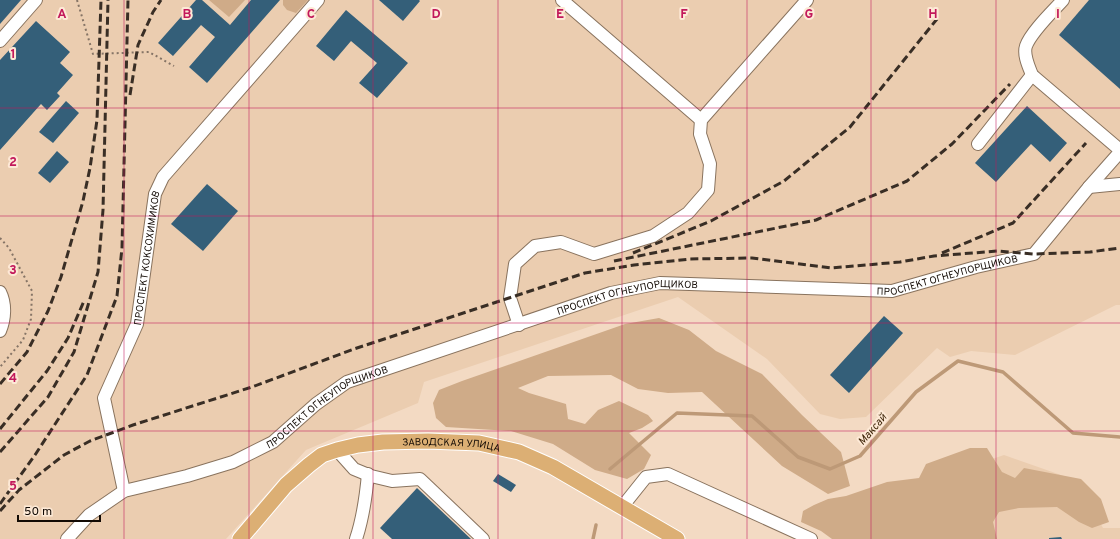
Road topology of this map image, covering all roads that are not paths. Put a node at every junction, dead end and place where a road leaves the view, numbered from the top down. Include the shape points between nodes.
1 (36, 0) edge
2 (318, 0) edge
3 (562, 0) edge
4 (807, 0) edge
5 (1063, 0) edge
6 (0, 41) edge
7 (1032, 75) junction
8 (701, 120) junction
9 (978, 144) dead end
10 (1120, 151) edge
11 (1120, 184) edge
12 (1089, 187) junction
13 (0, 292) edge
14 (519, 324) junction
15 (0, 331) edge
16 (337, 450) junction
17 (368, 474) junction
18 (124, 490) junction
19 (622, 508) junction
20 (67, 539) edge
21 (240, 539) edge
22 (356, 539) edge
23 (484, 539) edge
24 (677, 539) edge
25 (811, 539) edge

1 - 6 street
2 - 18 street, ПРОСПЕКТ КОКСОХИМИКОВ via 163,177 155,194 137,324 104,398
3 - 8 street
4 - 8 street
5 - 7 street via 1032,36 1026,47 1027,62
7 - 9 street
7 - 10 street
8 - 14 street via 700,134 710,164 708,190 688,213 653,236 594,254 561,242 535,246 515,264 510,298
10 - 12 street, ПРОСПЕКТ ОГНЕУПОРЩИКОВ
11 - 12 street
12 - 14 street, ПРОСПЕКТ ОГНЕУПОРЩИКОВ via 1034,254 892,290 660,284 611,293
13 - 15 street via 3,298 4,320
14 - 18 street, ПРОСПЕКТ ОГНЕУПОРЩИКОВ via 347,382 316,404 273,442 233,462 187,476
16 - 17 street via 354,469
16 - 19 main road, ЗАВОДСКАЯ УЛИЦА via 383,442 479,443 519,452 553,467
16 - 21 main road, ЗАВОДСКАЯ УЛИЦА via 322,455 286,485
17 - 22 street
17 - 23 street via 392,481 420,479
18 - 20 street via 89,515
19 - 24 main road, ЗАВОДСКАЯ УЛИЦА
19 - 25 street via 646,478 668,474

